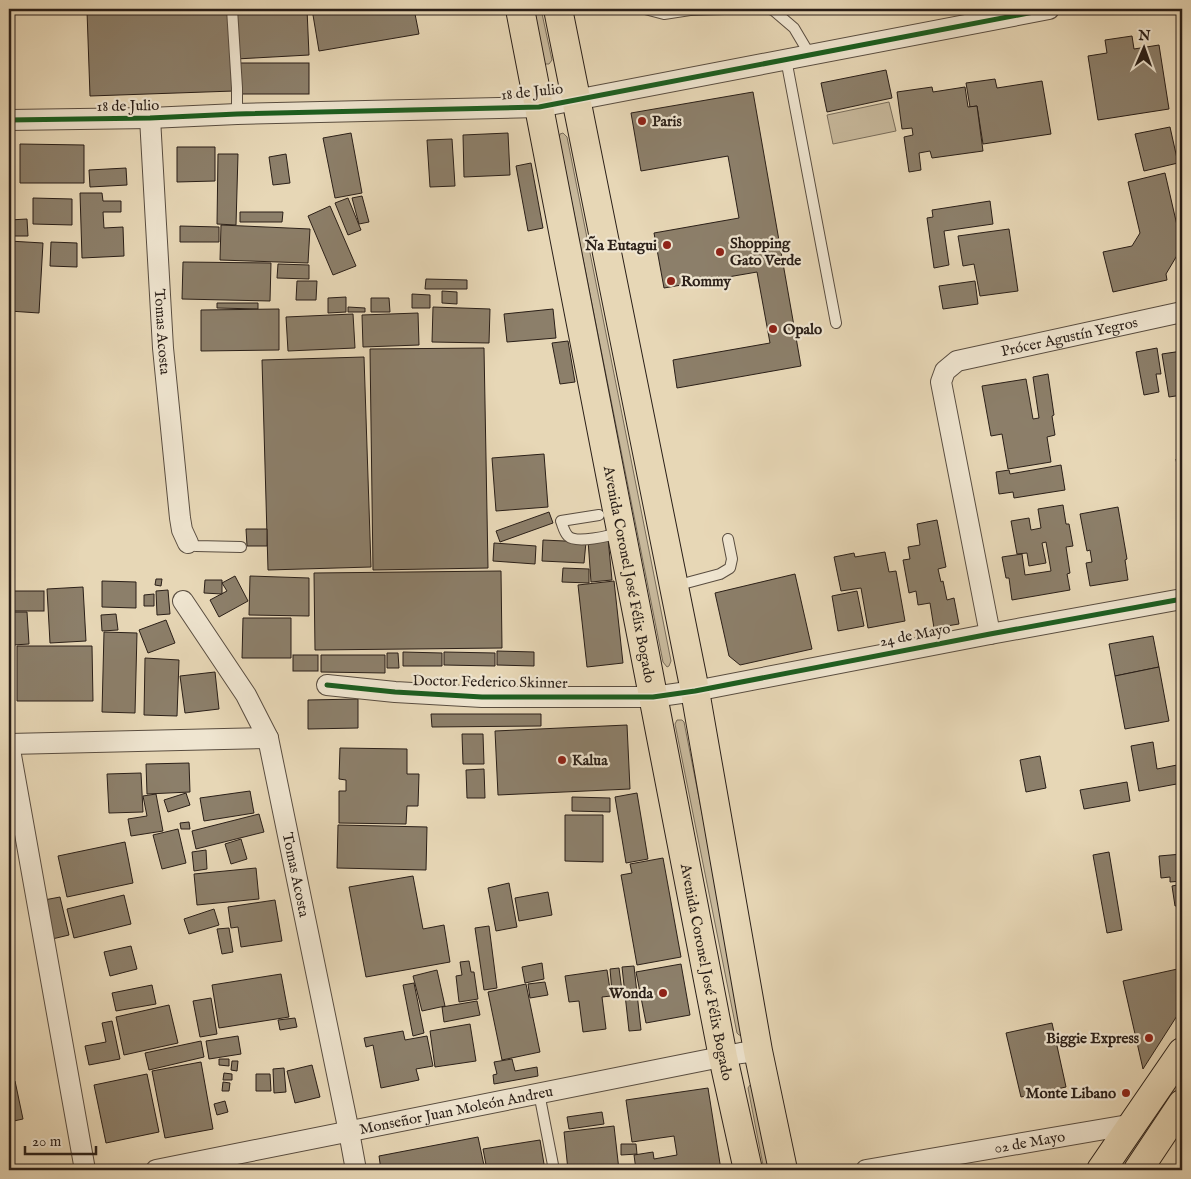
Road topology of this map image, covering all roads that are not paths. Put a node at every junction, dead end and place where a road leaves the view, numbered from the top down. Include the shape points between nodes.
1 (232, 9) edge
2 (520, 9) edge
3 (558, 9) edge
4 (645, 9) edge
5 (689, 9) edge
6 (725, 9) edge
7 (769, 9) edge
8 (1049, 9) edge
9 (810, 55) junction
10 (786, 59) junction
11 (576, 100) junction
12 (539, 107) junction
13 (237, 114) junction
14 (150, 118) junction
15 (9, 120) edge
16 (1182, 312) edge
17 (836, 323) dead end
18 (599, 515) dead end
19 (621, 532) junction
20 (728, 539) dead end
21 (188, 543) joint
22 (241, 547) dead end
23 (674, 586) junction
24 (1182, 599) edge
25 (184, 600) dead end
26 (990, 634) junction
27 (327, 685) dead end
28 (695, 690) junction
29 (653, 697) junction
30 (268, 738) junction
31 (9, 744) edge
32 (758, 1051) junction
33 (1182, 1052) edge
34 (723, 1056) junction
35 (539, 1094) junction
36 (1182, 1104) edge
37 (1134, 1124) junction
38 (349, 1132) junction
39 (85, 1170) edge
40 (156, 1170) edge
41 (356, 1170) edge
42 (554, 1170) edge
43 (748, 1170) edge
44 (783, 1170) edge
45 (866, 1170) edge
46 (1101, 1170) edge
47 (1138, 1170) edge

1 - 13 lane
2 - 12 main road, Avenida Coronel José Félix Bogado
3 - 11 main road
4 - 5 lane via 664,14
5 - 6 lane
7 - 9 lane via 794,28
8 - 9 street, 18 de Julio
9 - 10 street, 18 de Julio
10 - 11 street, 18 de Julio
10 - 17 lane
11 - 12 street, 18 de Julio
11 - 23 main road
12 - 13 street, 18 de Julio
12 - 19 main road, Avenida Coronel José Félix Bogado
13 - 14 street, 18 de Julio
14 - 15 street, 18 de Julio
14 - 21 street, Tomas Acosta via 162,348 180,518
16 - 26 street, Prócer Agustín Yegros via 957,361 945,370 941,382
18 - 19 lane via 561,521 568,536 574,539 607,537
19 - 29 main road, Avenida Coronel José Félix Bogado
20 - 23 lane via 732,559 730,568 720,574
21 - 22 lane
23 - 28 main road
24 - 26 street, 24 de Mayo
25 - 30 street, Tomas Acosta via 246,695
26 - 28 street, 24 de Mayo
27 - 29 street, Doctor Federico Skinner via 482,696
28 - 29 street, 24 de Mayo
28 - 32 main road
29 - 34 main road, Avenida Coronel José Félix Bogado
30 - 31 street
30 - 38 street, Tomas Acosta
31 - 39 street
32 - 34 street, Monseñor Juan Moleón Andreu
32 - 44 main road
33 - 37 main road
34 - 35 street, Monseñor Juan Moleón Andreu
34 - 43 main road, Avenida Coronel José Félix Bogado
35 - 38 street, Monseñor Juan Moleón Andreu
35 - 42 lane
36 - 47 main road
37 - 45 street, 02 de Mayo
37 - 46 main road
38 - 40 street, Monseñor Juan Moleón Andreu
38 - 41 street, Tomas Acosta

